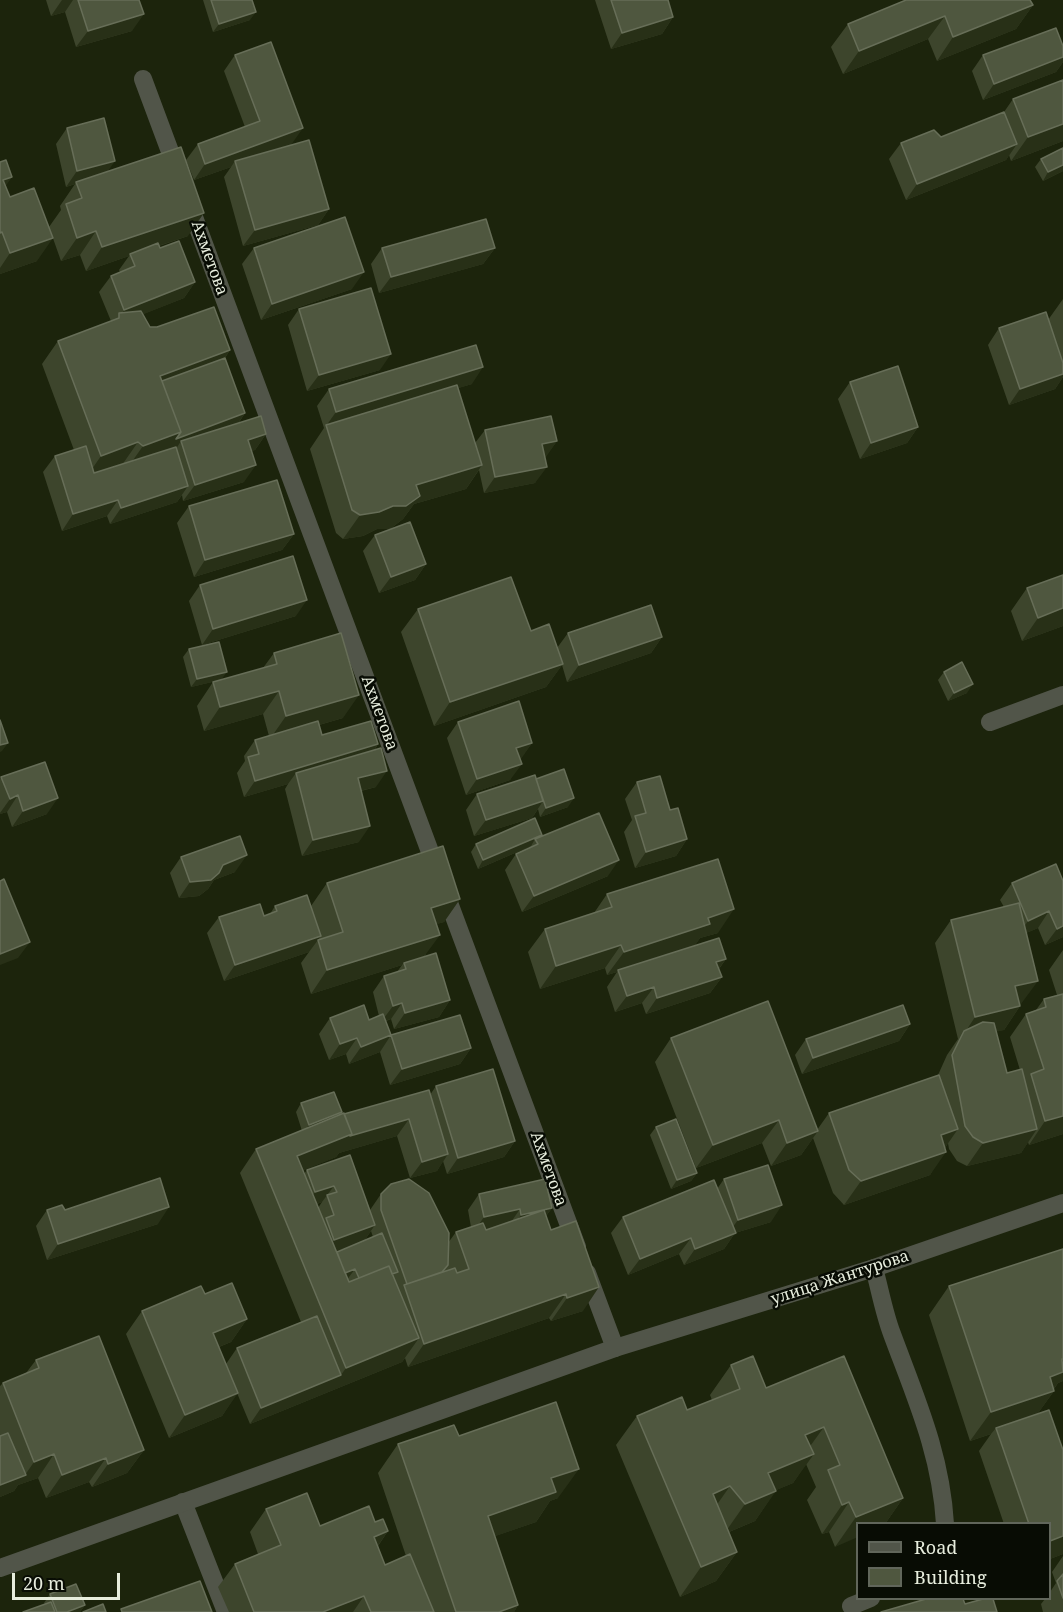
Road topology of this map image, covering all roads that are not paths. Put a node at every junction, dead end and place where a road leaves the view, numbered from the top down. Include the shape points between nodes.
1 (143, 79) dead end
2 (1063, 695) edge
3 (990, 722) dead end
4 (1063, 1203) edge
5 (874, 1268) junction
6 (615, 1348) junction
7 (183, 1502) junction
8 (945, 1522) edge
9 (0, 1568) edge
10 (868, 1600) edge
11 (851, 1606) dead end
12 (226, 1612) edge

1 - 6 street, Ахметова
2 - 3 street
4 - 5 street, улица Жантурова
5 - 6 street, улица Жантурова
5 - 8 street via 891,1332 927,1426 943,1487
6 - 7 street, улица Жантурова
7 - 9 street, улица Жантурова
7 - 12 street
10 - 11 street

